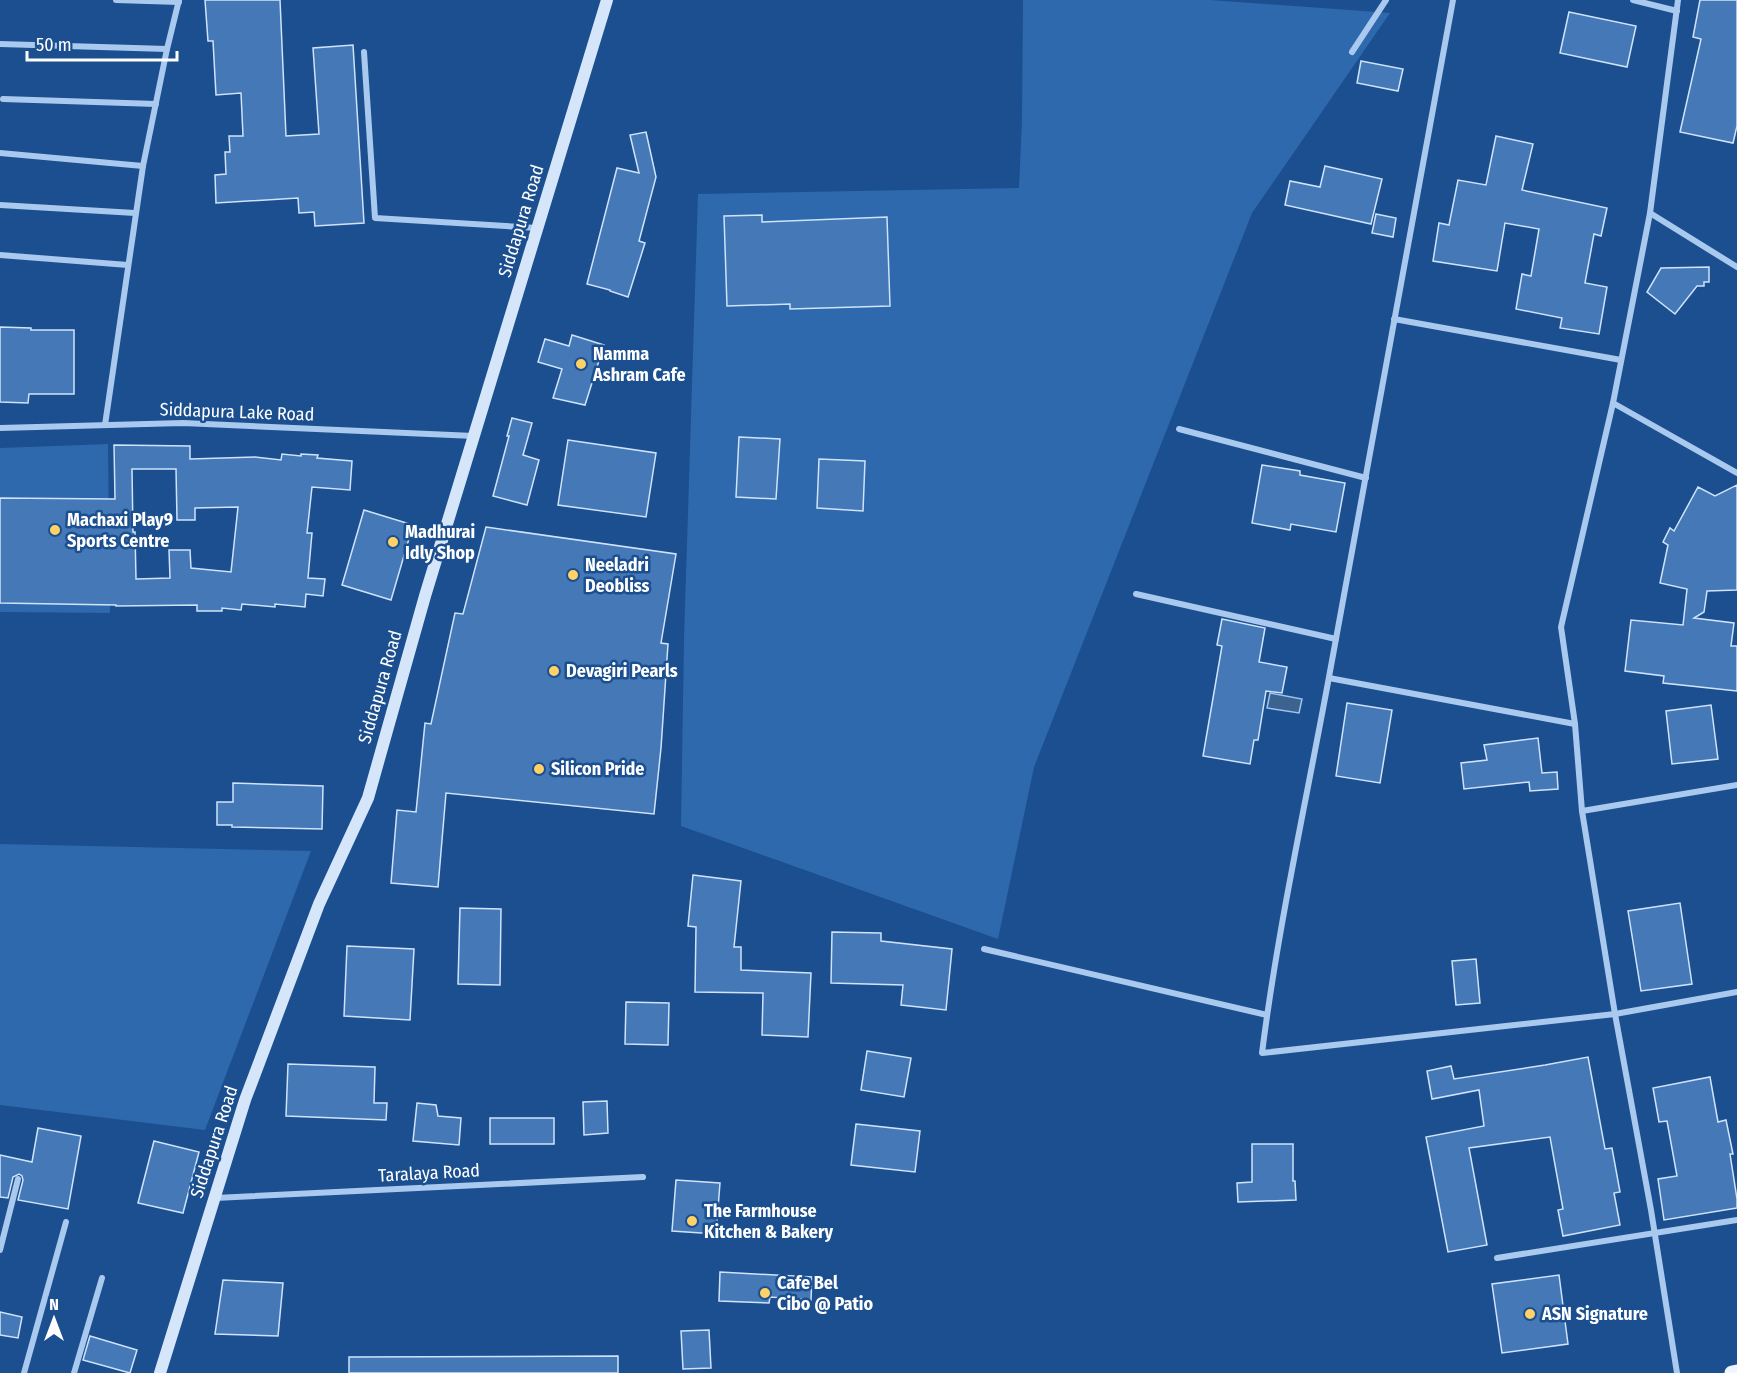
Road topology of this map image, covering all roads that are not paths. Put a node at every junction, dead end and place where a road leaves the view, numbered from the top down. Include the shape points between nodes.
1 (116, 0) edge
2 (607, 0) edge
3 (1386, 0) edge
4 (1454, 0) edge
5 (1633, 0) edge
6 (1678, 0) edge
7 (179, 1) edge
8 (1677, 11) junction
9 (0, 45) edge
10 (167, 49) junction
11 (364, 52) dead end
12 (1353, 52) dead end
13 (3, 99) dead end
14 (156, 104) junction
15 (0, 153) edge
16 (142, 166) junction
17 (0, 205) edge
18 (135, 213) junction
19 (1650, 213) junction
20 (537, 228) junction
21 (0, 255) edge
22 (128, 265) junction
23 (1737, 267) edge
24 (1394, 319) junction
25 (1621, 360) junction
26 (1613, 403) junction
27 (105, 425) junction
28 (0, 428) edge
29 (1179, 429) dead end
30 (474, 436) junction
31 (1737, 473) edge
32 (1365, 478) junction
33 (1136, 594) dead end
34 (1336, 639) junction
35 (1329, 678) junction
36 (1575, 724) junction
37 (1737, 785) edge
38 (1582, 811) junction
39 (984, 949) dead end
40 (1737, 992) edge
41 (1615, 1014) junction
42 (1267, 1015) junction
43 (643, 1177) dead end
44 (18, 1179) dead end
45 (215, 1198) junction
46 (1737, 1220) edge
47 (66, 1222) dead end
48 (1655, 1234) junction
49 (0, 1250) edge
50 (1497, 1258) dead end
51 (102, 1278) dead end
52 (1737, 1372) edge
53 (24, 1373) edge
54 (74, 1373) edge
55 (160, 1373) edge
56 (1677, 1373) edge
57 (1732, 1373) edge

1 - 7 street
2 - 20 street, Siddapura Road
3 - 12 street
4 - 24 street
5 - 8 street
6 - 8 street
7 - 10 street
8 - 19 street
9 - 10 street
10 - 14 street
11 - 20 street via 375,218
13 - 14 street
14 - 16 street
15 - 16 street
16 - 18 street
17 - 18 street
18 - 22 street
19 - 23 street
19 - 25 street
20 - 30 street, Siddapura Road
21 - 22 street
22 - 27 street
24 - 25 street
24 - 32 street
25 - 26 street
26 - 31 street
26 - 36 street via 1561,627
27 - 28 street, Siddapura Lake Road
27 - 30 street, Siddapura Lake Road via 183,423
29 - 32 street
30 - 45 street, Siddapura Road via 368,798 319,904 245,1100
32 - 34 street
33 - 34 street
34 - 35 street
35 - 36 street
35 - 42 street
36 - 38 street
37 - 38 street
38 - 41 street
39 - 42 street
40 - 41 street
41 - 42 street via 1262,1053
41 - 48 street
43 - 45 street, Taralaya Road
44 - 49 street
45 - 55 street, Siddapura Road
46 - 48 street
47 - 53 street
48 - 50 street
48 - 56 street
51 - 54 street
52 - 57 main road

